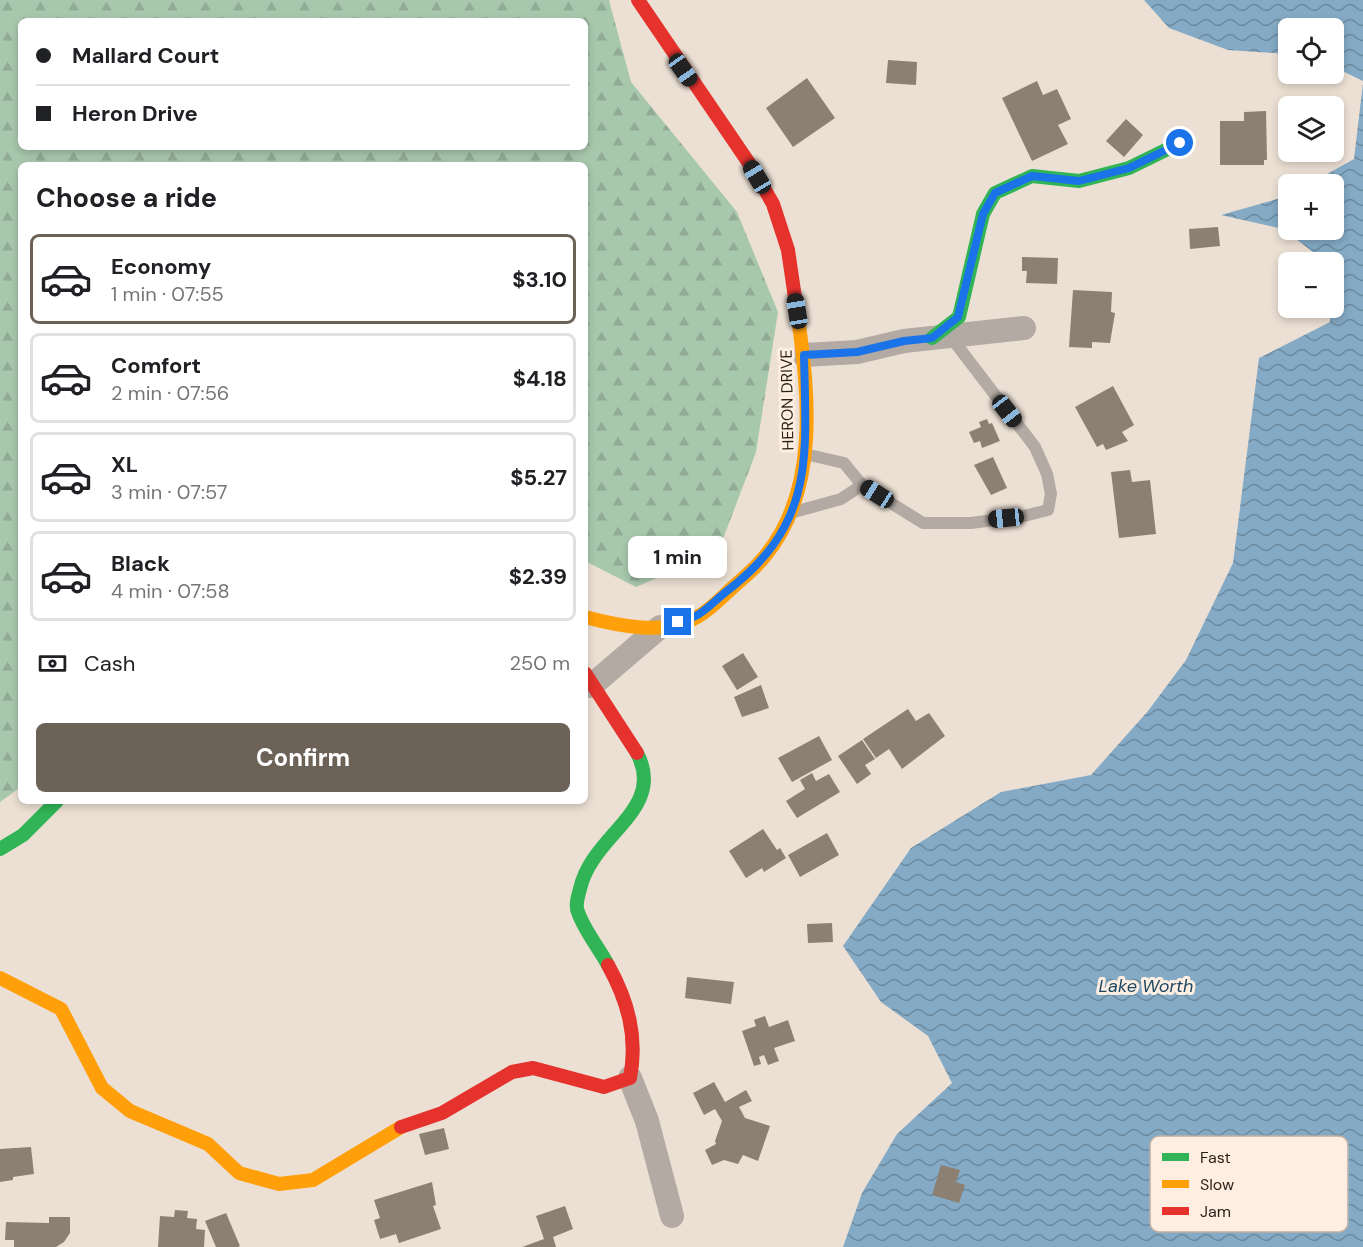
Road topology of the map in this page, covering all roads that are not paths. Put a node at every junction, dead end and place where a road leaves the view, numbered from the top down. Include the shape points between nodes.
1 (638, 0) edge
2 (1180, 143) dead end
3 (1024, 328) dead end
4 (941, 337) junction
5 (804, 355) junction
6 (805, 453) junction
7 (862, 485) junction
8 (792, 513) junction
9 (588, 618) edge
10 (660, 627) junction
11 (588, 679) edge
12 (54, 804) edge
13 (0, 849) edge
14 (0, 978) edge
15 (630, 1078) junction
16 (672, 1216) dead end

1 - 5 street, HERON DRIVE via 750,166 778,216 787,246
2 - 4 street via 1129,168 1079,181 1032,176 995,193 983,214 958,317
3 - 4 street
4 - 5 street via 857,352
4 - 7 lane via 1035,447 1047,474 1051,494 1048,510 971,522 923,522
5 - 6 street, HERON DRIVE
6 - 7 lane via 844,463
6 - 8 street, HERON DRIVE via 804,472
7 - 8 lane via 841,499
8 - 10 street, HERON DRIVE via 775,546 746,576 695,618
9 - 10 street, HERON DRIVE via 625,627
10 - 11 street
11 - 15 street via 640,758 646,781 641,803 592,858 577,901 577,911 617,981 633,1029 636,1059
12 - 13 street via 23,835
14 - 15 street via 61,1009 102,1088 130,1111 208,1144 239,1173 279,1184 313,1180 399,1128 442,1113 512,1072 533,1068 604,1087
15 - 16 street

